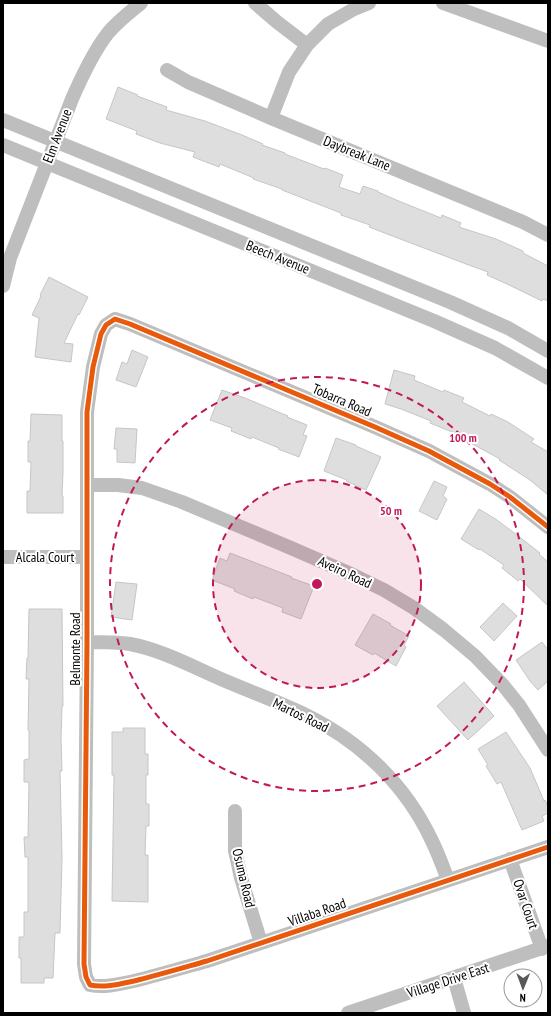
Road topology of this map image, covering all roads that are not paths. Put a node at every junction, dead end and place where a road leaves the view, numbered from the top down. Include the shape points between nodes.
1 (141, 3) edge
2 (255, 3) edge
3 (369, 3) edge
4 (443, 3) edge
5 (548, 41) edge
6 (307, 45) junction
7 (167, 70) dead end
8 (271, 118) junction
9 (3, 120) edge
10 (55, 142) junction
11 (3, 145) edge
12 (47, 163) junction
13 (548, 235) edge
14 (3, 286) edge
15 (115, 319) joint
16 (548, 351) edge
17 (548, 378) edge
18 (88, 485) junction
19 (548, 527) edge
20 (3, 557) edge
21 (87, 557) junction
22 (87, 642) junction
23 (548, 750) edge
24 (235, 811) dead end
25 (548, 847) edge
26 (510, 859) junction
27 (448, 880) junction
28 (261, 943) junction
29 (545, 947) edge
30 (454, 978) junction
31 (90, 985) joint
32 (348, 1013) edge
33 (464, 1013) edge

1 - 10 street, Elm Avenue via 109,32 100,44 81,78
2 - 6 street
3 - 6 street via 328,24
4 - 5 street
6 - 8 street via 289,72
7 - 8 street, Daybreak Lane via 188,82
8 - 13 street, Daybreak Lane via 523,222
9 - 10 street, Beech Avenue
10 - 12 street, Elm Avenue
10 - 16 street, Beech Avenue via 450,302 508,328
11 - 12 street, Beech Avenue
12 - 14 street, Elm Avenue via 10,258
12 - 17 street, Beech Avenue via 496,348
15 - 18 street, Belmonte Road via 106,325 101,334 93,367 88,412
15 - 19 street, Tobarra Road via 429,451 490,484
18 - 21 street, Belmonte Road
18 - 23 street, Aveiro Road via 142,488 182,502 384,590 414,608 475,656 519,705
20 - 21 street, Alcala Court
21 - 22 street, Belmonte Road
22 - 27 street, Martos Road via 129,644 156,651 306,715 342,736 367,754 410,802 433,842
22 - 31 street, Belmonte Road via 84,964
24 - 28 street, Osuma Road via 235,851
25 - 26 street, Villaba Road
26 - 27 street, Villaba Road
26 - 29 street, Ovar Court
27 - 28 street, Villaba Road
28 - 31 street, Villaba Road via 153,976 108,986
29 - 30 street, Village Drive East
30 - 32 street, Village Drive East
30 - 33 street

